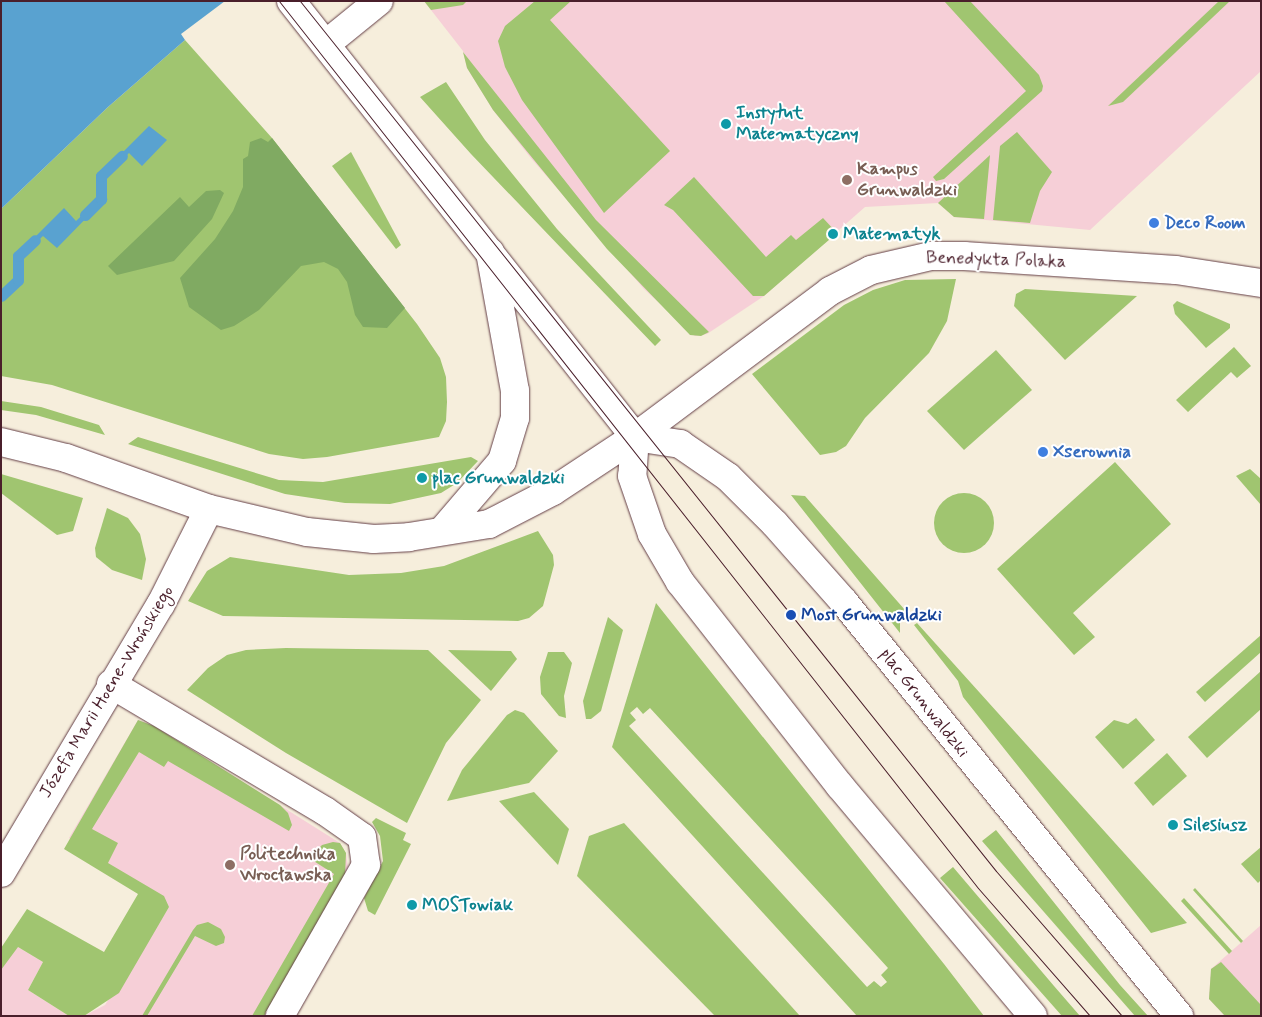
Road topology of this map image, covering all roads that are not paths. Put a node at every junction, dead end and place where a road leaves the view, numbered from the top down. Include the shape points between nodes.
1 (291, 1) edge
2 (379, 1) edge
3 (326, 44) junction
4 (490, 252) junction
5 (1261, 283) edge
6 (635, 437) junction
7 (1, 442) edge
8 (210, 509) junction
9 (442, 531) junction
10 (111, 684) junction
11 (1, 873) edge
12 (280, 1016) edge
13 (1033, 1016) edge
14 (1179, 1016) edge

1 - 3 street
2 - 3 street
3 - 4 street
4 - 6 street
4 - 9 street via 515,391 515,418 502,461
5 - 6 street, Benedykta Polaka via 1176,270 1095,263 964,256 931,256 904,261 865,272 830,291
6 - 9 street, Benedykta Polaka via 515,513 489,524
6 - 13 street via 632,476 652,534 680,582 840,786
6 - 14 street, plac Grunwaldzki via 680,444 728,477 775,524 844,602
7 - 8 street, Benedykta Polaka via 66,458
8 - 9 street, Benedykta Polaka via 338,537 409,537
8 - 10 street, Józefa Marii Hoene-Wrońskiego via 161,604
10 - 11 street, Józefa Marii Hoene-Wrońskiego
10 - 12 street via 325,810 362,837 366,865

